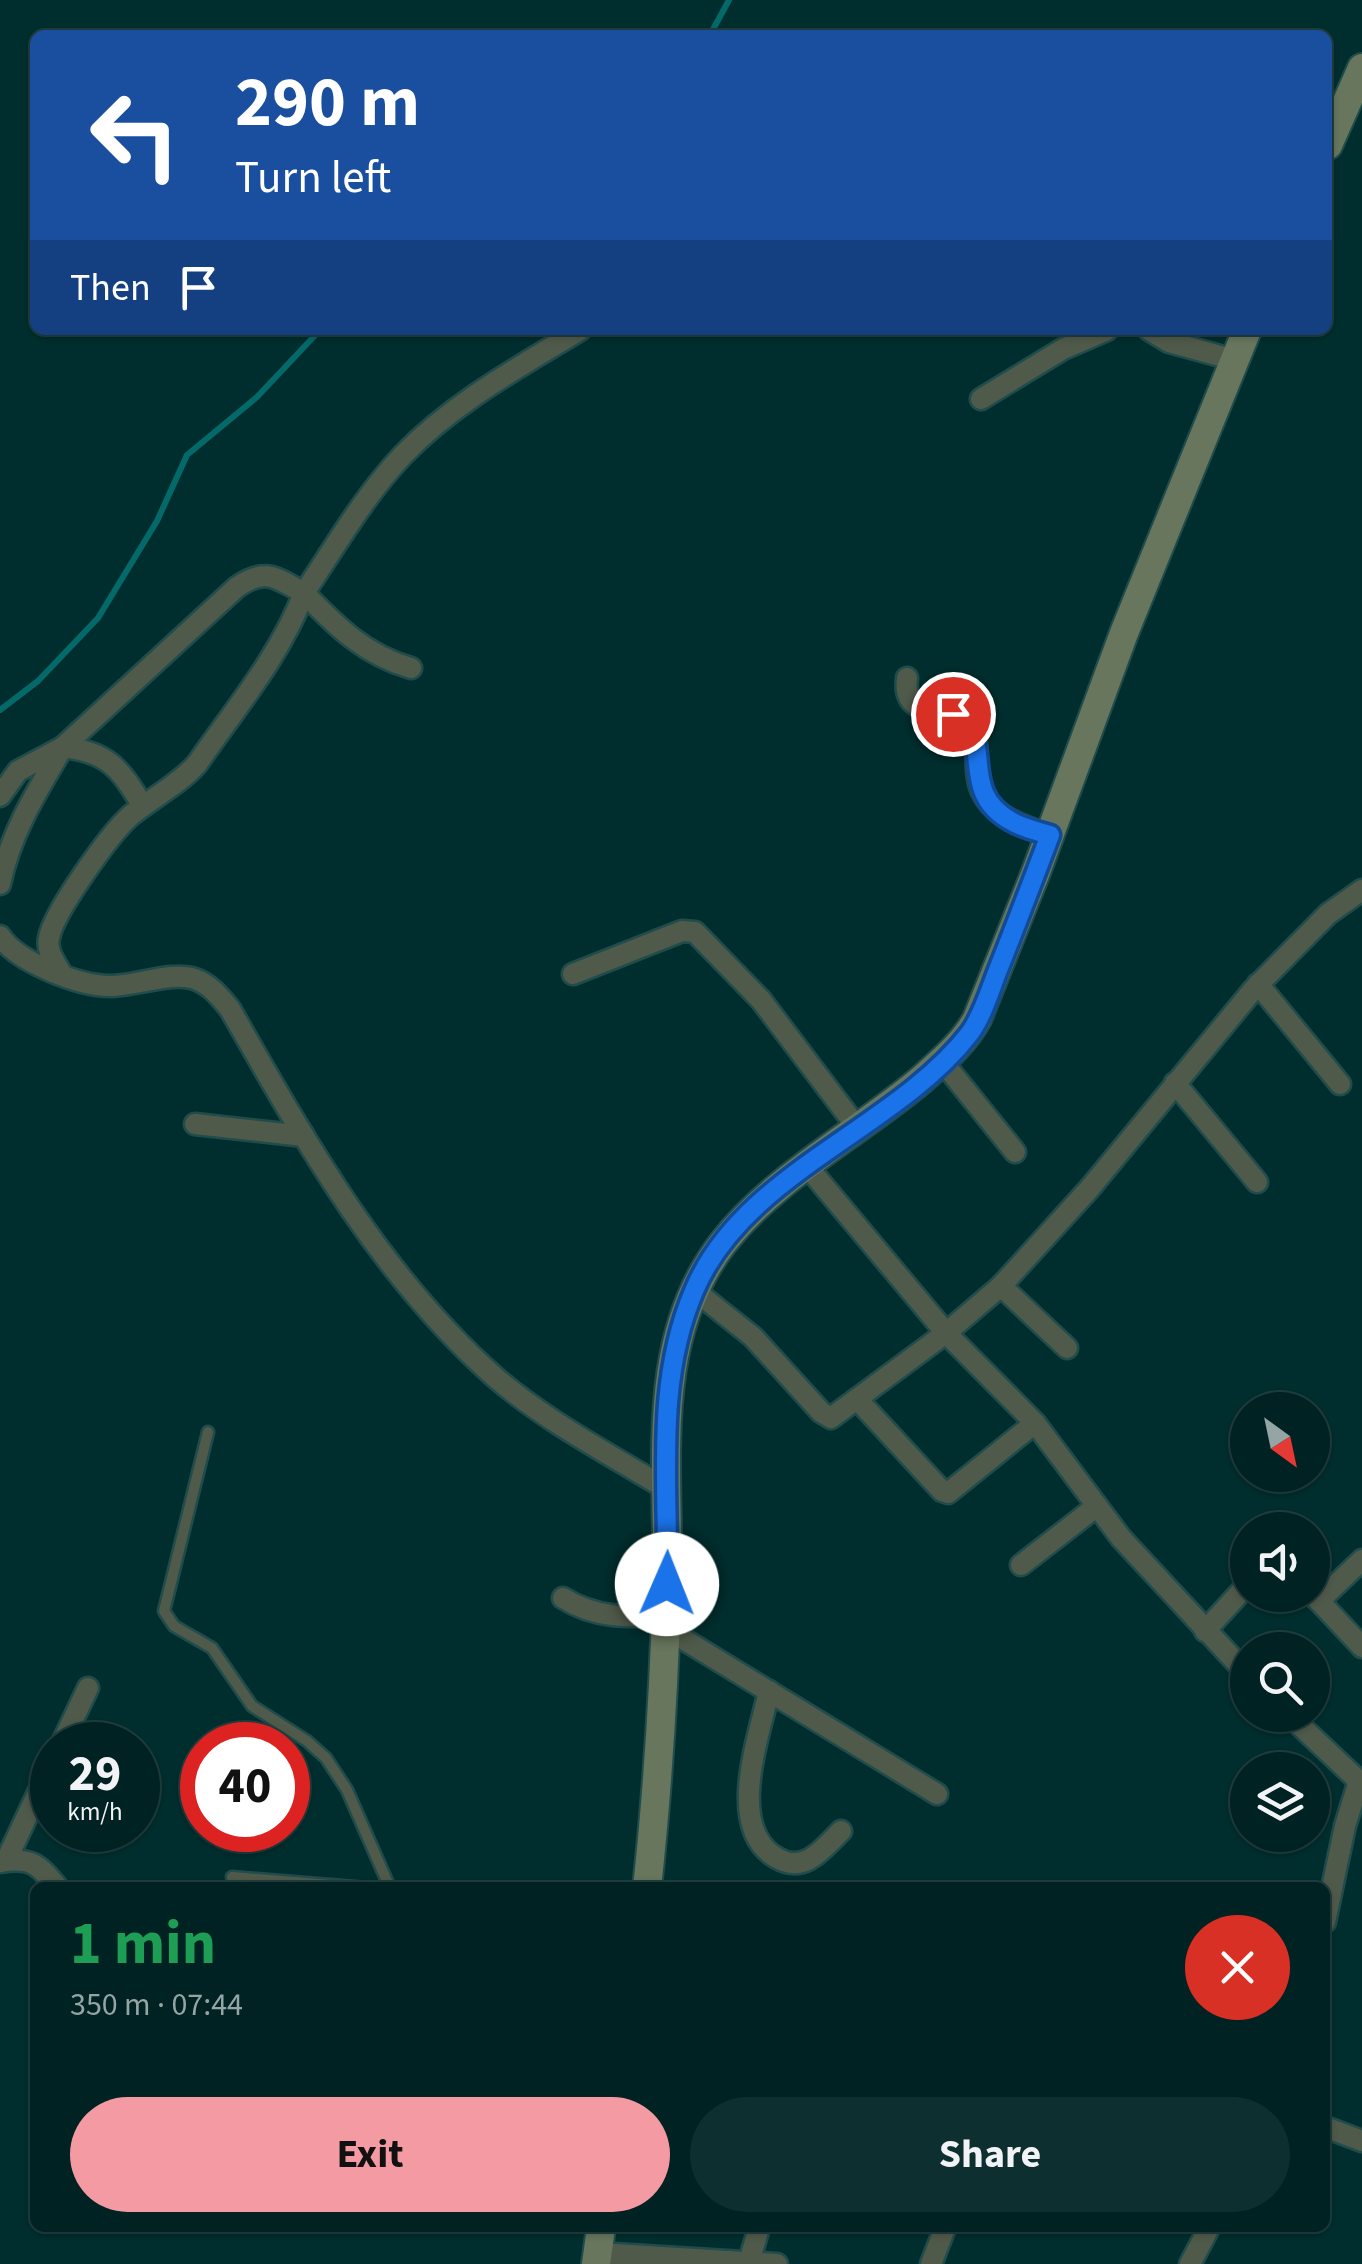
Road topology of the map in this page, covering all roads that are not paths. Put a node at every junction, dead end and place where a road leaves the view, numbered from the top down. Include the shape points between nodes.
1 (1362, 68) edge
2 (1332, 135) edge
3 (572, 335) edge
4 (1096, 335) edge
5 (1157, 335) edge
6 (1245, 335) edge
7 (1235, 360) junction
8 (981, 399) dead end
9 (304, 593) junction
10 (412, 668) dead end
11 (907, 678) dead end
12 (63, 748) junction
13 (0, 796) edge
14 (143, 806) junction
15 (1050, 835) junction
16 (0, 884) edge
17 (1362, 890) edge
18 (0, 936) edge
19 (61, 974) junction
20 (573, 974) dead end
21 (1258, 984) junction
22 (942, 1060) junction
23 (1175, 1083) junction
24 (1340, 1084) dead end
25 (194, 1124) dead end
26 (859, 1130) junction
27 (304, 1136) junction
28 (1015, 1152) dead end
29 (807, 1166) junction
30 (1257, 1182) dead end
31 (1001, 1286) junction
32 (694, 1290) junction
33 (946, 1333) junction
34 (1067, 1348) dead end
35 (857, 1398) junction
36 (1035, 1423) junction
37 (208, 1432) dead end
38 (668, 1490) junction
39 (1097, 1506) junction
40 (1362, 1560) edge
41 (1021, 1565) dead end
42 (1330, 1586) edge
43 (563, 1598) dead end
44 (1230, 1604) edge
45 (1329, 1612) edge
46 (666, 1621) junction
47 (1205, 1631) junction
48 (1362, 1647) edge
49 (1230, 1656) edge
50 (88, 1688) dead end
51 (769, 1691) junction
52 (72, 1722) edge
53 (1307, 1732) edge
54 (1360, 1782) edge
55 (937, 1794) dead end
56 (30, 1807) edge
57 (841, 1831) dead end
58 (3, 1862) edge
59 (232, 1877) dead end
60 (53, 1882) edge
61 (294, 1882) edge
62 (387, 1882) edge
63 (648, 1882) edge
64 (1330, 1898) edge
65 (1330, 2129) edge
66 (1362, 2141) edge
67 (758, 2232) edge
68 (943, 2232) edge
69 (1207, 2232) edge
70 (598, 2248) edge
71 (749, 2262) edge
72 (776, 2264) edge
73 (930, 2264) edge
74 (1190, 2264) edge

1 - 2 street
3 - 9 street via 483,390 403,456
4 - 8 street
5 - 7 street
6 - 7 street
7 - 15 street
9 - 10 street via 356,642
9 - 12 street via 264,574 252,576
9 - 14 street via 263,670 198,764
11 - 15 street via 916,708 964,719 978,746 978,782 998,811
12 - 13 street via 18,771
12 - 14 street via 87,750 116,766
12 - 16 street via 30,802
14 - 19 street via 112,836 53,924 48,950
15 - 22 street via 977,1020
17 - 21 street
18 - 19 street via 8,948
19 - 27 street via 110,986 180,976 214,990
20 - 26 street via 694,932 760,1000
21 - 23 street
21 - 24 street
22 - 26 street
22 - 28 street
23 - 30 street
23 - 31 street
25 - 27 street
26 - 29 street
27 - 38 street via 398,1274 496,1378
29 - 32 street via 740,1223
29 - 33 street
31 - 33 street
31 - 34 street
32 - 35 street via 753,1337 826,1418
32 - 38 street via 666,1391
33 - 35 street
33 - 36 street
35 - 36 street via 948,1493
36 - 39 street
37 - 62 lane via 164,1611 168,1621 212,1648 252,1706 326,1758
38 - 46 street
39 - 41 street
39 - 47 street
40 - 42 street
43 - 46 street via 594,1613
44 - 47 street
45 - 48 street
46 - 51 street
46 - 63 street
47 - 49 street
50 - 52 street
51 - 55 street
51 - 57 street via 749,1798 756,1841 784,1862 802,1864
53 - 54 street
54 - 64 street
56 - 58 street
58 - 60 street via 28,1860
59 - 61 lane
65 - 66 street
67 - 71 street
68 - 73 street
69 - 74 street
70 - 71 street
71 - 72 street

